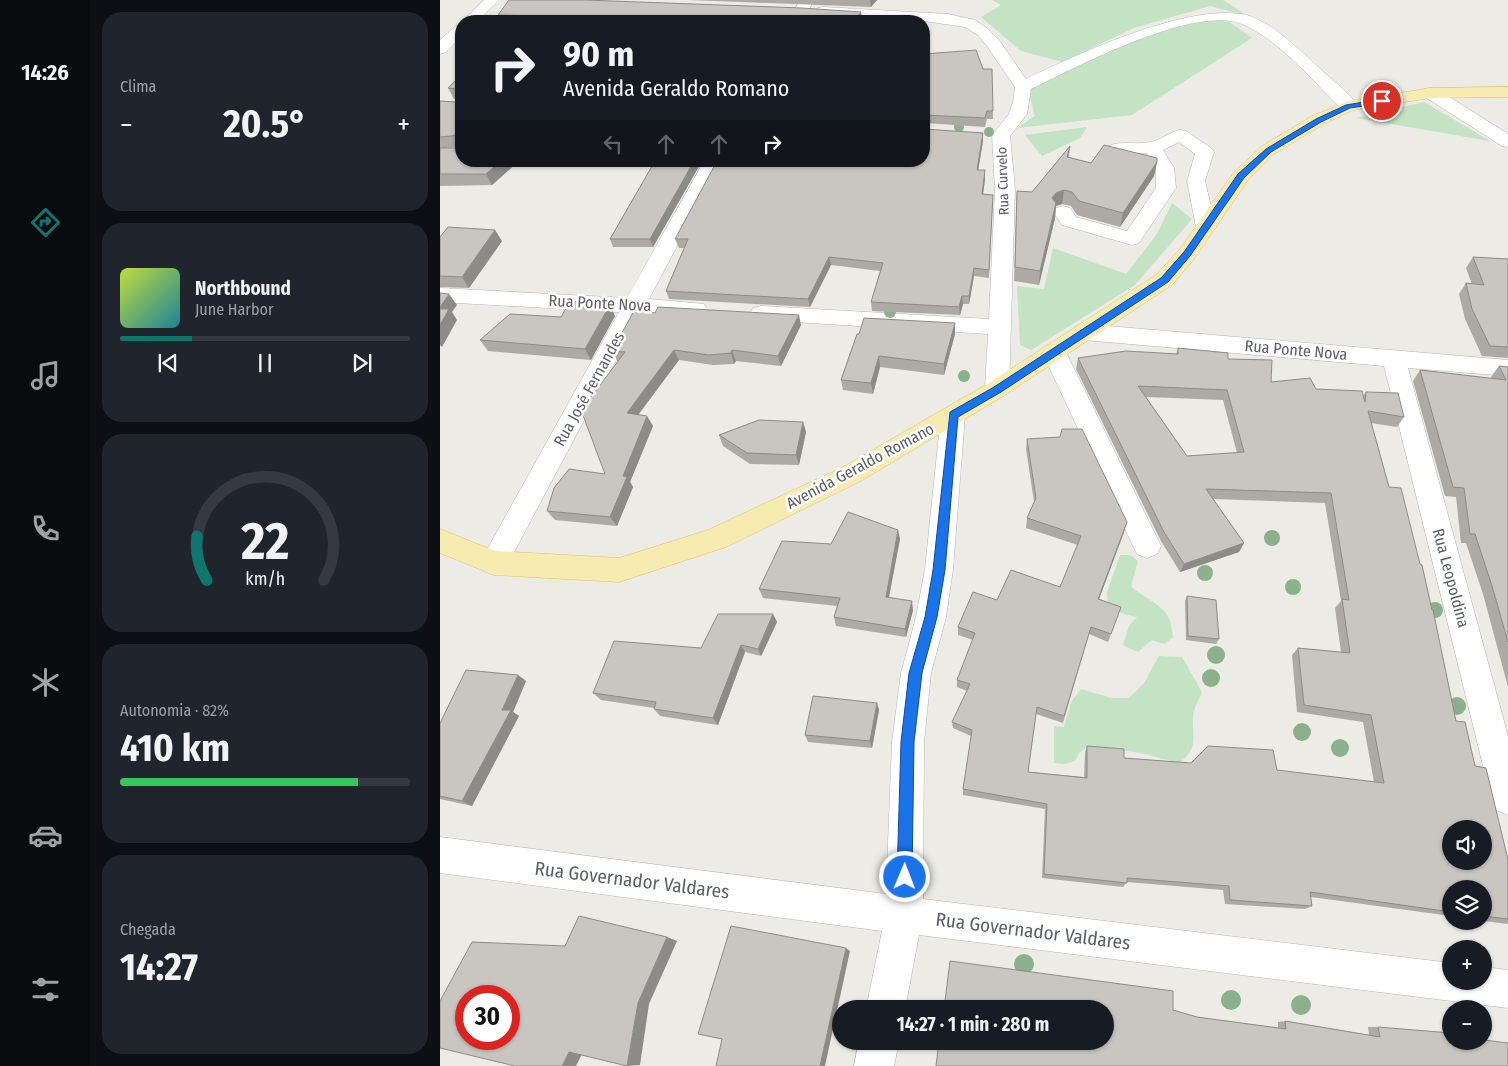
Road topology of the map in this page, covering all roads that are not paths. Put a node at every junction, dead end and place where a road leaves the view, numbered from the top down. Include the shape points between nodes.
1 (492, 0) edge
2 (783, 10) edge
3 (802, 10) edge
4 (476, 15) edge
5 (883, 15) edge
6 (930, 18) edge
7 (455, 35) edge
8 (440, 50) edge
9 (1023, 87) junction
10 (1508, 92) edge
11 (1431, 93) junction
12 (1349, 106) junction
13 (981, 134) edge
14 (1001, 135) junction
15 (1508, 142) edge
16 (1153, 148) junction
17 (1110, 154) edge
18 (709, 167) edge
19 (1063, 212) edge
20 (1206, 227) junction
21 (440, 295) edge
22 (635, 305) junction
23 (714, 310) edge
24 (744, 312) edge
25 (1000, 327) junction
26 (1084, 332) junction
27 (1054, 352) junction
28 (1394, 359) junction
29 (1508, 368) edge
30 (997, 389) junction
31 (953, 415) junction
32 (440, 541) edge
33 (1147, 546) dead end
34 (494, 563) junction
35 (1508, 798) edge
36 (440, 855) edge
37 (904, 915) junction
38 (1508, 989) edge
39 (888, 1000) edge
40 (877, 1050) edge
41 (874, 1066) edge

1 - 4 street
2 - 3 street
3 - 5 street
6 - 9 street via 970,23 983,32
7 - 8 street
9 - 12 street via 1080,58 1136,35 1203,16 1230,15 1244,19 1268,34
9 - 14 street, Rua Curvelo via 1023,104 1015,120
10 - 11 main road, Avenida Geraldo Romano
11 - 12 main road, Avenida Geraldo Romano
11 - 15 street
12 - 20 main road, Avenida Geraldo Romano via 1268,150 1241,176
13 - 14 street
14 - 25 street, Rua Curvelo via 1005,189
16 - 17 street via 1126,147
16 - 19 street via 1166,168 1166,188 1132,239 1069,221
16 - 20 street via 1180,135 1205,152 1196,181
18 - 22 street, Rua José Fernandes
20 - 26 main road, Avenida Geraldo Romano via 1164,280
21 - 22 street, Rua Ponte Nova
22 - 23 street, Rua Ponte Nova
22 - 34 street, Rua José Fernandes
24 - 25 street
25 - 30 street, Rua Curvelo
26 - 27 main road, Avenida Geraldo Romano
26 - 28 street, Rua Ponte Nova
27 - 30 main road, Avenida Geraldo Romano
27 - 33 street
28 - 29 street, Rua Ponte Nova
28 - 35 street, Rua Leopoldina
30 - 31 main road, Avenida Geraldo Romano
31 - 34 main road, Avenida Geraldo Romano via 852,474 716,540 619,570
31 - 37 street via 939,570 916,673 908,742
32 - 34 main road, Avenida Geraldo Romano
36 - 37 street, Rua Governador Valdares
37 - 38 street, Rua Governador Valdares
37 - 39 street
40 - 41 street

